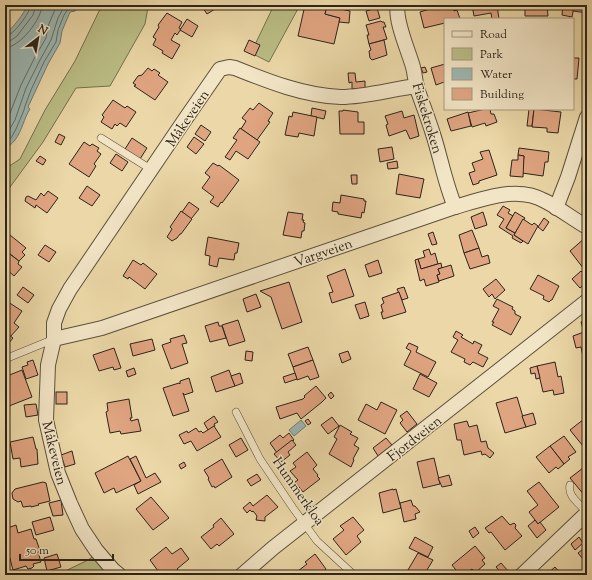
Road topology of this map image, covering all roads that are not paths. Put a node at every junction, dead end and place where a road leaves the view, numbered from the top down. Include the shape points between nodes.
1 (398, 5) edge
2 (416, 86) junction
3 (587, 117) edge
4 (101, 138) dead end
5 (152, 170) junction
6 (455, 207) junction
7 (556, 208) junction
8 (587, 227) edge
9 (587, 301) edge
10 (54, 339) junction
11 (5, 359) edge
12 (236, 412) dead end
13 (570, 485) dead end
14 (587, 513) edge
15 (306, 524) junction
16 (119, 575) edge
17 (242, 575) edge
18 (354, 575) edge
19 (522, 575) edge

1 - 2 street, Fiskekroken via 398,20 414,68
2 - 5 street, Måkeveien via 339,97 276,84 235,68 220,69
2 - 6 street, Fiskekroken via 438,151 447,189
3 - 7 street
4 - 5 lane
5 - 10 street, Måkeveien via 70,289 54,323
6 - 7 street, Vargveien via 501,195 529,194 545,200
6 - 10 street, Vargveien via 102,328
7 - 8 street, Vargveien
9 - 15 street, Fjordveien
10 - 11 lane
10 - 16 street, Måkeveien via 48,365 46,420 58,473 82,529 96,550
12 - 15 lane, Hummerkloa via 260,459
13 - 14 lane via 571,495
14 - 19 street
15 - 17 street, Fjordveien
15 - 18 lane, Hummerkloa via 317,541

